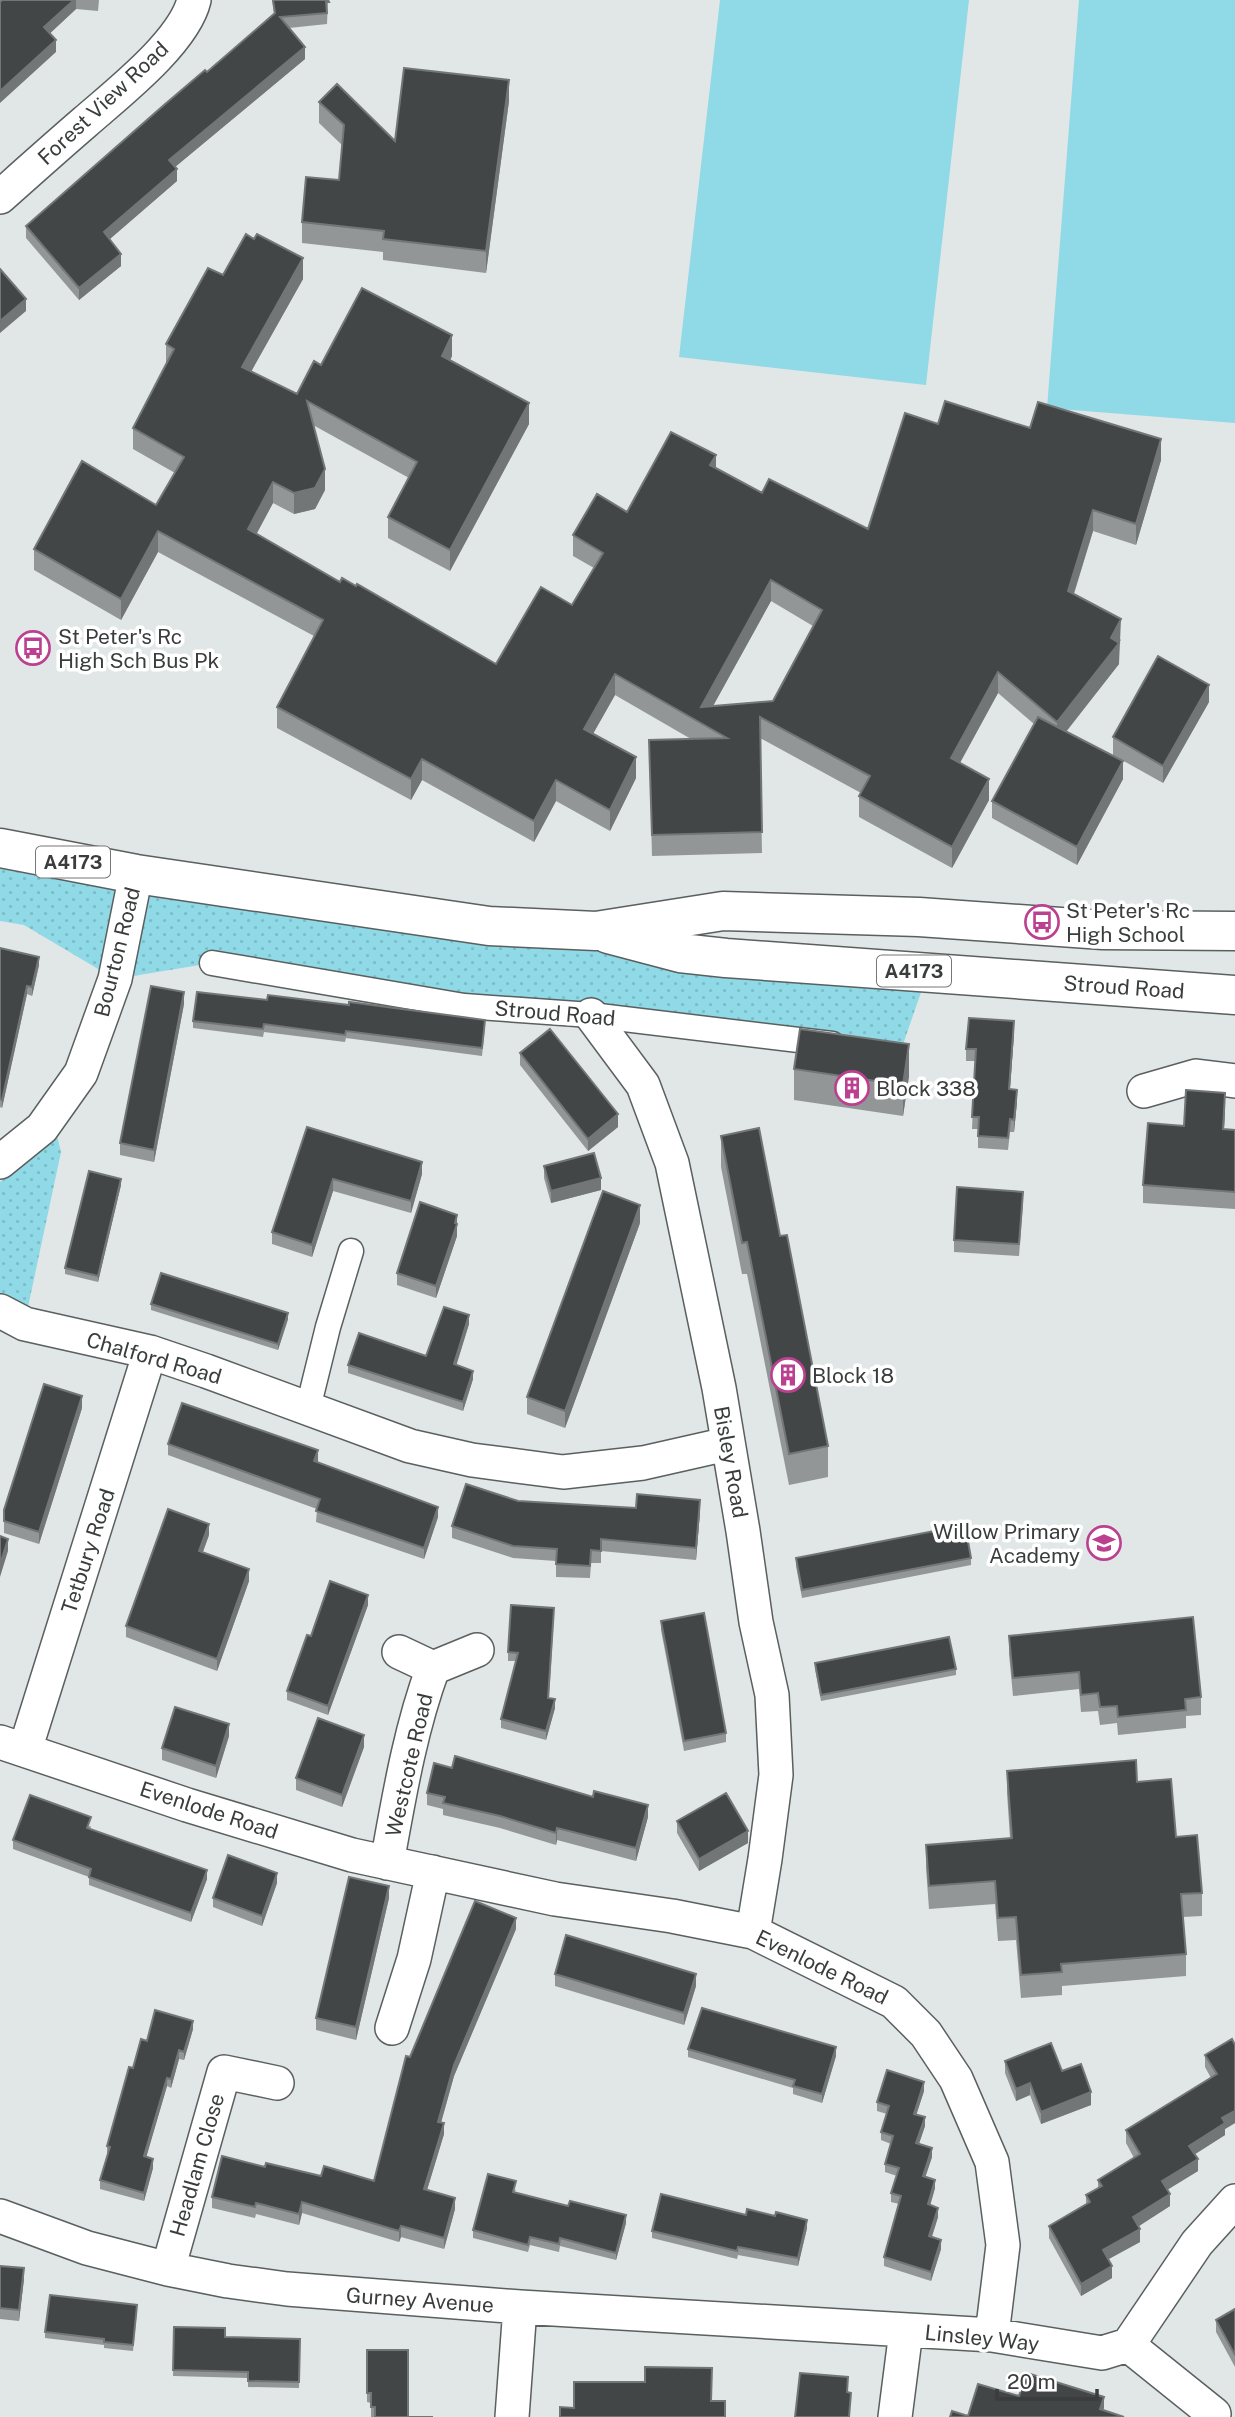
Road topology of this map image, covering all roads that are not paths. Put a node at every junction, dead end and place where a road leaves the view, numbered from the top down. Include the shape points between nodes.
1 (194, 0) edge
2 (0, 197) edge
3 (0, 848) edge
4 (136, 874) junction
5 (596, 931) junction
6 (1235, 931) edge
7 (212, 963) dead end
8 (1235, 995) edge
9 (591, 1015) junction
10 (850, 1046) edge
11 (1235, 1081) edge
12 (1144, 1091) dead end
13 (0, 1163) edge
14 (351, 1251) dead end
15 (0, 1311) edge
16 (150, 1352) junction
17 (308, 1408) junction
18 (727, 1444) junction
19 (477, 1650) dead end
20 (399, 1652) dead end
21 (433, 1668) junction
22 (13, 1746) edge
23 (387, 1863) junction
24 (427, 1871) junction
25 (753, 1932) junction
26 (388, 2019) dead end
27 (277, 2083) dead end
28 (1235, 2201) edge
29 (0, 2216) edge
30 (168, 2269) junction
31 (520, 2307) junction
32 (850, 2328) joint
33 (906, 2331) junction
34 (992, 2335) junction
35 (1128, 2345) junction
36 (1214, 2414) dead end
37 (512, 2417) edge
38 (895, 2417) edge

1 - 2 street, Forest View Road via 190,14 164,48
3 - 4 main road, Stroud Road / A4173
4 - 5 main road, Stroud Road / A4173 via 489,926
4 - 13 street, Bourton Road via 114,979 81,1073 42,1128
5 - 6 main road, Stroud Road / A4173 via 723,911 919,917 1103,930
5 - 8 main road, Stroud Road / A4173 via 680,953 726,958
7 - 9 street, Stroud Road via 464,1006
9 - 10 street, Stroud Road
9 - 18 street, Bisley Road via 643,1085 672,1163
11 - 12 street via 1196,1076
14 - 17 street
15 - 16 street, Chalford Road via 24,1324
16 - 17 street, Chalford Road
16 - 22 street, Tetbury Road
17 - 18 street, Chalford Road via 410,1446 563,1472 643,1463
18 - 25 street, Bisley Road via 772,1695 776,1775
19 - 21 street, Westcote Road
20 - 21 street, Westcote Road
21 - 23 street, Westcote Road via 421,1700
22 - 23 street, Evenlode Road
23 - 24 street, Evenlode Road
24 - 25 street, Evenlode Road via 555,1899
24 - 26 street via 414,1959
25 - 34 street, Evenlode Road via 894,2002 926,2034 956,2079 992,2162 1003,2245
27 - 30 street, Headlam Close via 223,2072
28 - 35 street via 1197,2243
29 - 30 street, Gurney Avenue via 87,2248
30 - 31 street, Gurney Avenue via 287,2289
31 - 32 street, Gurney Avenue
31 - 37 street
32 - 33 street, Linsley Way
33 - 34 street, Linsley Way
33 - 38 street
34 - 35 street, Linsley Way via 1102,2353
35 - 36 street

